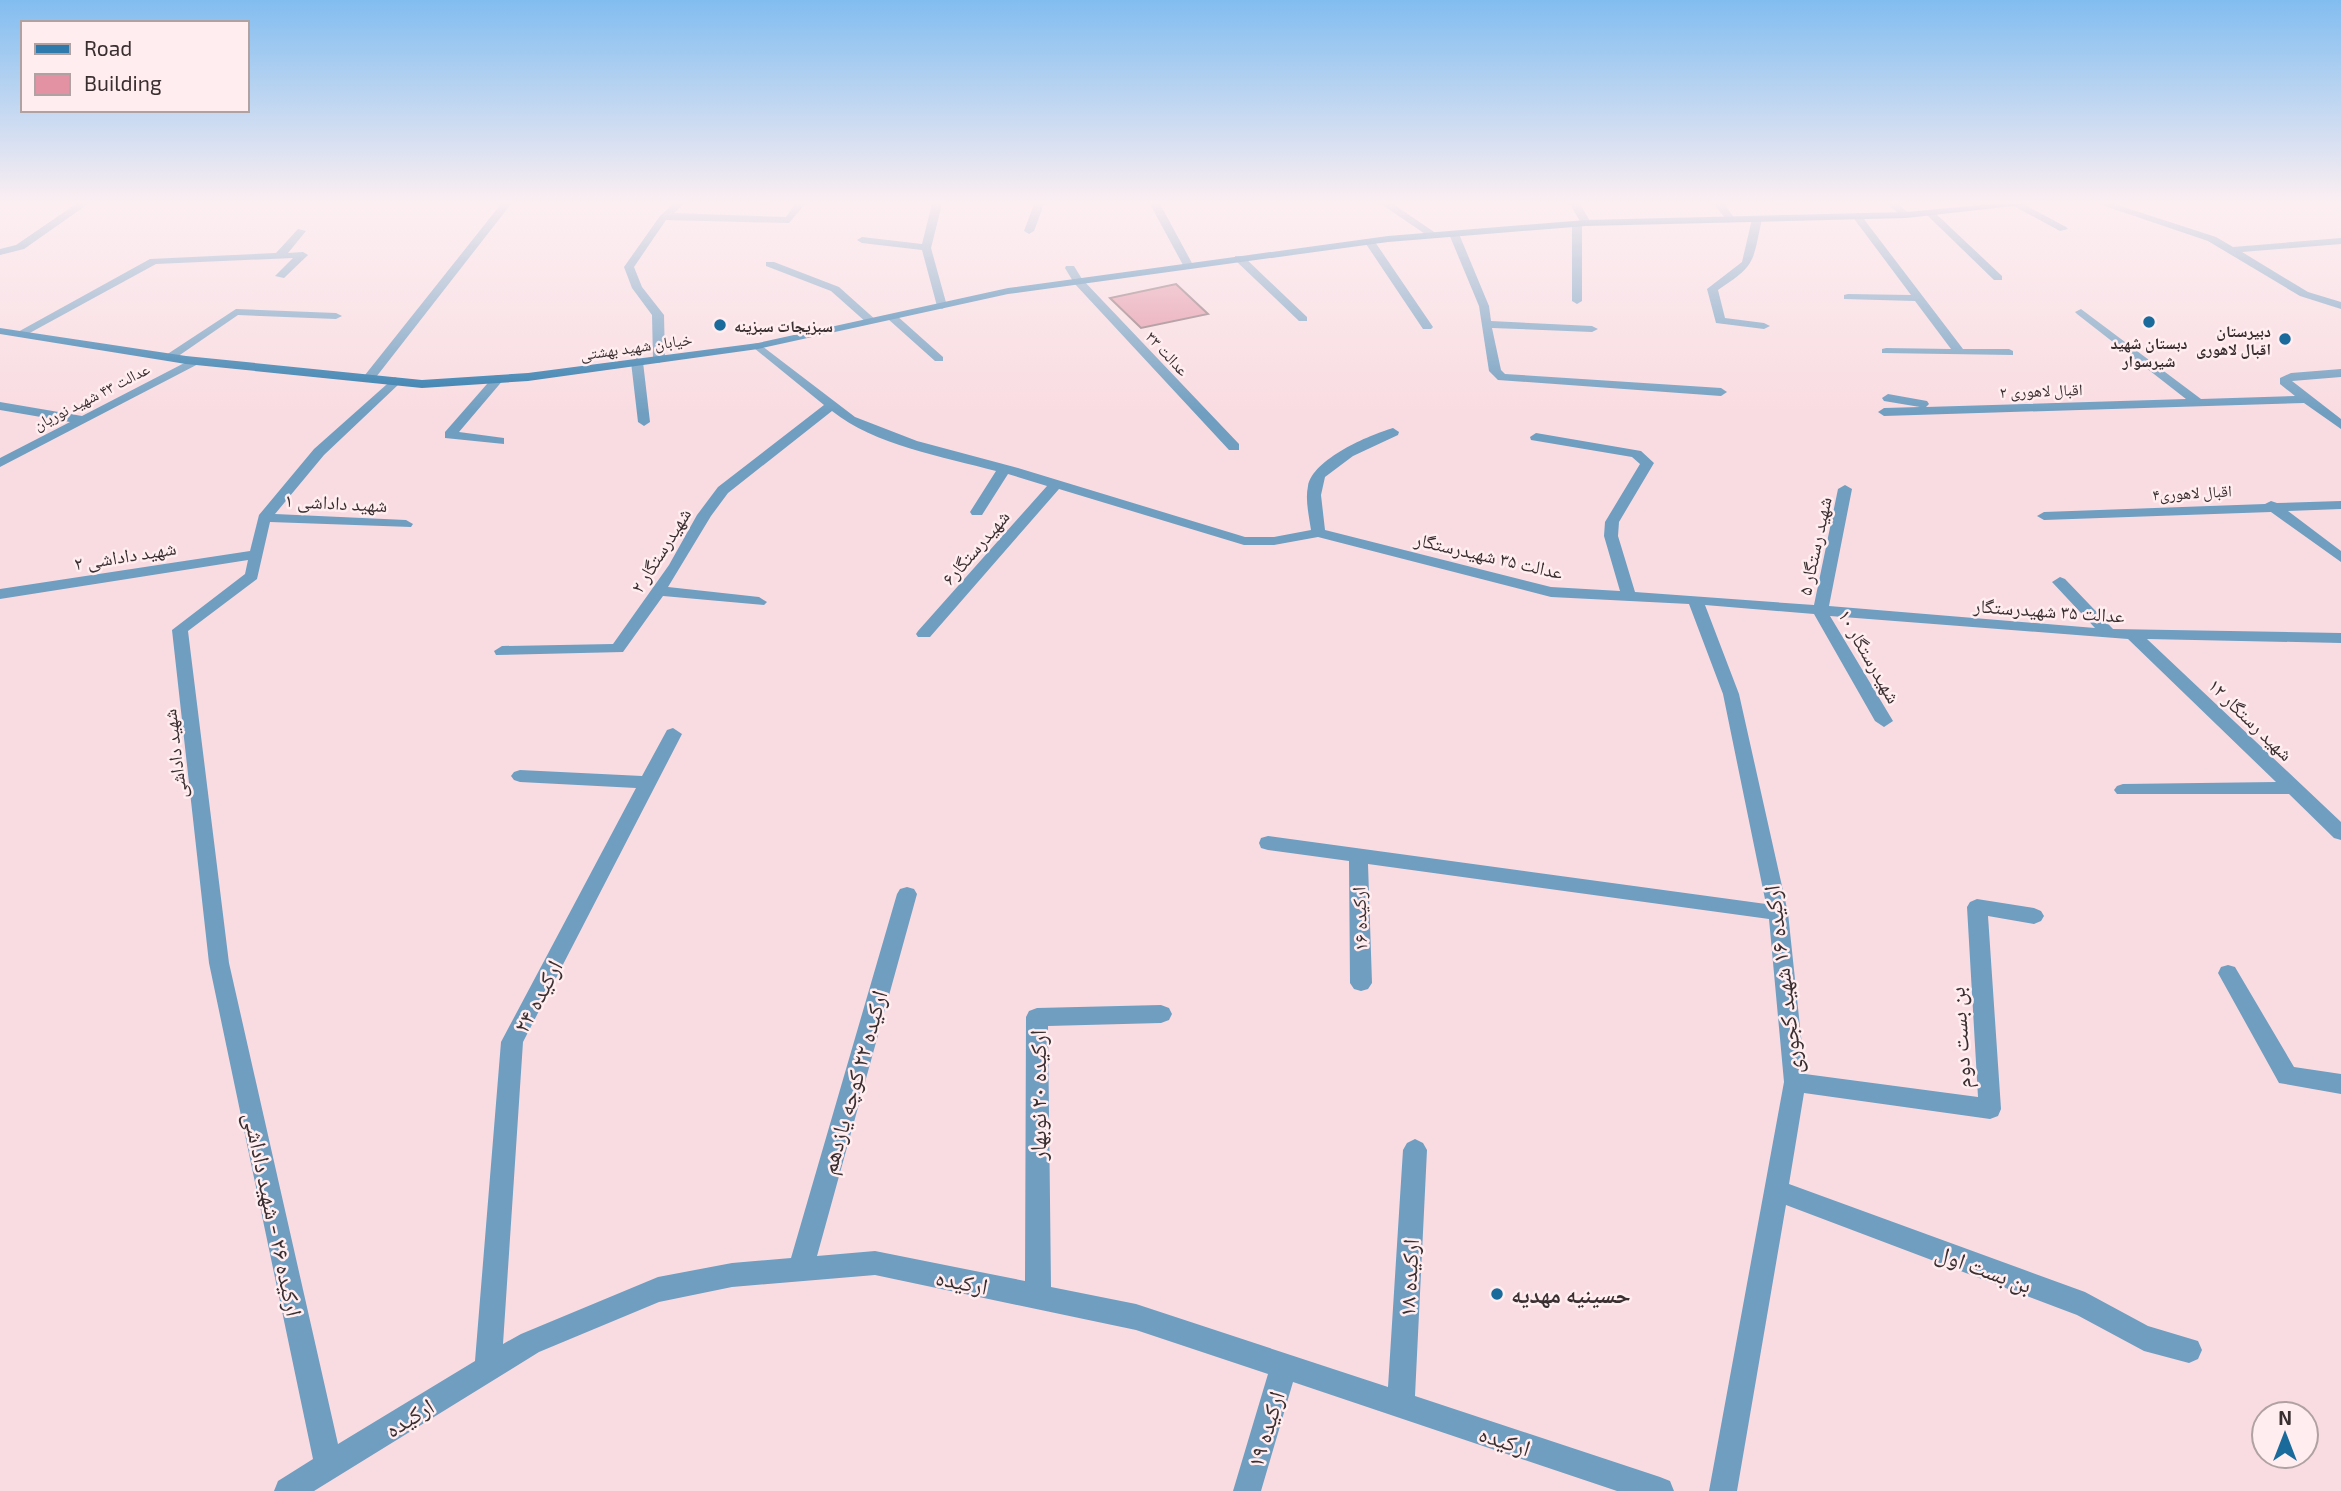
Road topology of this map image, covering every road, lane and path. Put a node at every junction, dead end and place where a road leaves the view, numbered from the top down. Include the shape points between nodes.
1 (131, 274) edge
2 (283, 274) edge
3 (452, 274) edge
4 (632, 274) edge
5 (795, 274) edge
6 (933, 274) edge
7 (1073, 274) edge
8 (1126, 274) edge
9 (1255, 274) edge
10 (1391, 274) edge
11 (1470, 274) edge
12 (1579, 274) edge
13 (1736, 274) edge
14 (1901, 274) edge
15 (1993, 274) edge
16 (2270, 274) edge
17 (280, 276) dead end
18 (1998, 278) dead end
19 (1078, 281) junction
20 (1848, 297) dead end
21 (1919, 298) junction
22 (1577, 301) dead end
23 (942, 306) junction
24 (2341, 306) edge
25 (2081, 312) dead end
26 (336, 316) dead end
27 (892, 317) junction
28 (1303, 319) dead end
29 (872, 321) junction
30 (1486, 324) junction
31 (1764, 326) dead end
32 (1427, 327) dead end
33 (1592, 329) dead end
34 (0, 331) edge
35 (22, 333) junction
36 (758, 346) junction
37 (1886, 351) dead end
38 (1960, 353) junction
39 (2008, 353) dead end
40 (170, 357) junction
41 (659, 359) junction
42 (939, 359) dead end
43 (198, 361) junction
44 (638, 362) junction
45 (2341, 373) edge
46 (369, 379) junction
47 (498, 379) junction
48 (395, 381) junction
49 (1721, 391) dead end
50 (1888, 398) dead end
51 (2306, 399) junction
52 (2199, 402) junction
53 (832, 405) junction
54 (0, 406) edge
55 (1957, 410) junction
56 (1884, 412) dead end
57 (83, 420) junction
58 (644, 422) dead end
59 (2341, 425) edge
60 (1392, 432) dead end
61 (1536, 437) dead end
62 (499, 440) dead end
63 (1234, 447) dead end
64 (0, 463) edge
65 (1004, 469) junction
66 (1056, 484) junction
67 (1845, 489) dead end
68 (2271, 505) junction
69 (2341, 505) edge
70 (977, 512) dead end
71 (2044, 516) dead end
72 (264, 518) junction
73 (406, 524) dead end
74 (1318, 533) junction
75 (257, 554) junction
76 (2341, 558) edge
77 (2060, 582) dead end
78 (659, 591) junction
79 (0, 594) edge
80 (1629, 596) junction
81 (1695, 600) junction
82 (759, 602) dead end
83 (1820, 612) junction
84 (924, 634) dead end
85 (2109, 634) junction
86 (2133, 635) junction
87 (2341, 638) edge
88 (502, 651) dead end
89 (1884, 721) dead end
90 (673, 734) dead end
91 (520, 776) dead end
92 (648, 782) junction
93 (2294, 788) junction
94 (2123, 790) dead end
95 (2341, 833) edge
96 (1268, 843) dead end
97 (1358, 855) junction
98 (907, 894) dead end
99 (1778, 913) junction
100 (2034, 916) dead end
101 (219, 963) joint
102 (2228, 974) dead end
103 (1361, 983) dead end
104 (1161, 1014) dead end
105 (1795, 1082) junction
106 (2341, 1084) edge
107 (1415, 1150) dead end
108 (1776, 1190) junction
109 (800, 1270) junction
110 (1038, 1297) junction
111 (2189, 1350) dead end
112 (1284, 1366) junction
113 (488, 1368) junction
114 (1401, 1405) junction
115 (329, 1466) junction
116 (288, 1491) edge
117 (1247, 1491) edge
118 (1660, 1491) edge
119 (1723, 1491) edge

1 - 35 street
2 - 17 street
3 - 46 street
4 - 41 street via 658,315
5 - 29 street via 835,289
6 - 23 street
7 - 19 street, عدالت ۳۳
8 - 19 main road, خیابان شهید بهشتی
9 - 28 street
10 - 32 street
11 - 30 street
12 - 22 street
13 - 31 street via 1712,289 1720,321
14 - 21 street
15 - 18 street
16 - 24 street via 2294,289
19 - 23 main road, خیابان شهید بهشتی
19 - 63 street, عدالت ۳۳
20 - 21 street
21 - 38 street
23 - 27 main road, خیابان شهید بهشتی
25 - 52 street
26 - 40 street via 236,312
27 - 29 main road, خیابان شهید بهشتی
27 - 42 street
29 - 36 main road, خیابان شهید بهشتی
30 - 33 street
30 - 49 street via 1495,371 1502,377
34 - 35 main road, خیابان شهید بهشتی
35 - 40 main road, خیابان شهید بهشتی
36 - 41 main road, خیابان شهید بهشتی
36 - 53 street, عدالت ۳۵ شهیدرستگار
37 - 38 street
38 - 39 street
40 - 43 main road, خیابان شهید بهشتی
41 - 44 main road, خیابان شهید بهشتی
43 - 46 main road, خیابان شهید بهشتی
43 - 57 street, عدالت ۴۳ شهید نوریان
44 - 47 main road, خیابان شهید بهشتی
44 - 58 street
45 - 51 street via 2284,381
46 - 48 main road, خیابان شهید بهشتی
47 - 48 main road, خیابان شهید بهشتی via 422,384
47 - 62 street via 450,435
48 - 72 street via 319,452
50 - 55 street
51 - 52 street, اقبال لاهوری ۲
51 - 59 street
52 - 55 street, اقبال لاهوری ۲
53 - 65 street, عدالت ۳۵ شهیدرستگار via 851,420 912,444
53 - 78 street, شهیدرستگار ۲ via 723,490
54 - 57 street
55 - 56 street, اقبال لاهوری ۲
57 - 64 street, عدالت ۴۳ شهید نوریان
60 - 74 street via 1322,470 1314,486
61 - 80 street via 1636,454 1647,463 1612,522 1611,536
65 - 66 street, عدالت ۳۵ شهیدرستگار
65 - 70 street
66 - 74 street, عدالت ۳۵ شهیدرستگار via 1244,541
66 - 84 street, شهیدرستگار۶
67 - 83 street, شهید رستگار ۵
68 - 69 street, اقبال لاهوری۴
68 - 71 street, اقبال لاهوری۴
68 - 76 street
72 - 73 street, شهید داداشی ۱
72 - 75 street
74 - 80 street, عدالت ۳۵ شهیدرستگار via 1538,590
75 - 79 street, شهید داداشی ۲
75 - 101 street, شهید داداشی via 252,576 180,630
77 - 85 street
78 - 82 street
78 - 88 street, شهیدرستگار ۲ via 617,649
80 - 81 street, عدالت ۳۵ شهیدرستگار
81 - 83 street, عدالت ۳۵ شهیدرستگار
81 - 99 street, ارکیده ۱۶ شهید کجوری via 1731,694
83 - 85 street, عدالت ۳۵ شهیدرستگار
83 - 89 street, شهیدرستگار ۱۰
85 - 86 street, عدالت ۳۵ شهیدرستگار
86 - 87 street, عدالت ۳۵ شهیدرستگار
86 - 93 street, شهید رستگار ۱۲
90 - 92 street, ارکیده ۲۴
91 - 92 street
92 - 113 street, ارکیده ۲۴ via 512,1042
93 - 94 street
93 - 95 street, شهید رستگار ۱۲
96 - 97 street
97 - 99 street
97 - 103 street, ارکیده ۱۶
98 - 109 street, ارکیده ۲۲ کوچه یازدهم
99 - 105 street, ارکیده ۱۶ شهید کجوری
100 - 105 street, بن بست دوم via 1977,908 1990,1109
101 - 115 street, ارکیده ۲۶ - شهید داداشی
102 - 106 street via 2287,1076
104 - 110 street, ارکیده ۲۰ نوبهار via 1037,1017
105 - 108 street, ارکیده ۱۶ شهید کجوری
107 - 114 street, ارکیده ۱۸
108 - 111 street, بن بست اول via 2085,1305 2144,1338
108 - 119 street, ارکیده ۱۶ شهید کجوری
109 - 110 street, ارکیده via 875,1264
109 - 113 street, ارکیده via 732,1275 658,1290 530,1343
110 - 112 street, ارکیده via 1136,1317
112 - 114 street, ارکیده
112 - 117 street, ارکیده ۱۹
113 - 115 street, ارکیده
114 - 118 street, ارکیده
115 - 116 street, ارکیده

